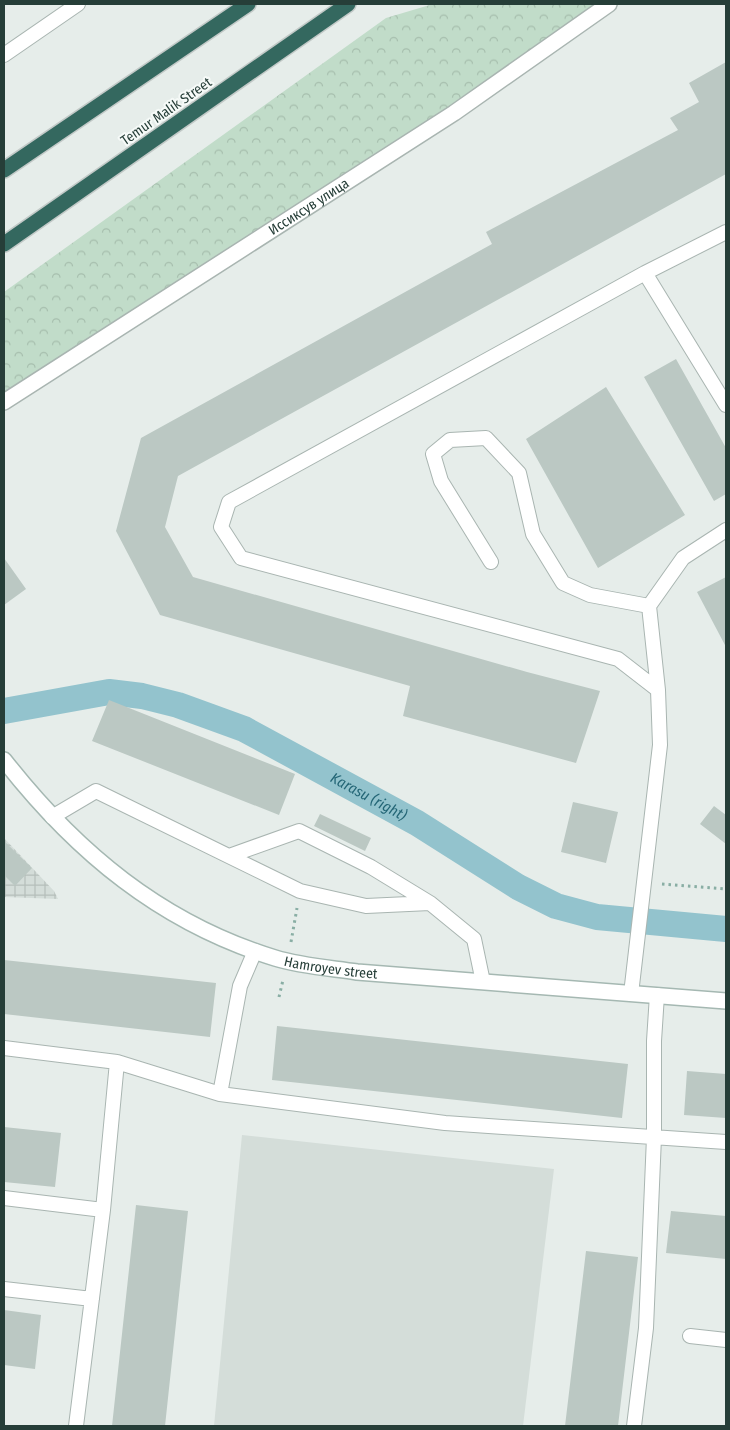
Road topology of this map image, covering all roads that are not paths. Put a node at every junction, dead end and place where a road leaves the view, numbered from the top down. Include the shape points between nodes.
1 (78, 4) edge
2 (248, 4) edge
3 (348, 4) edge
4 (609, 4) edge
5 (4, 55) edge
6 (4, 170) edge
7 (726, 232) edge
8 (4, 244) edge
9 (645, 274) junction
10 (4, 402) edge
11 (726, 405) edge
12 (726, 530) edge
13 (491, 562) dead end
14 (649, 606) junction
15 (658, 690) junction
16 (4, 760) edge
17 (52, 817) junction
18 (229, 856) junction
19 (430, 903) junction
20 (255, 951) junction
21 (483, 982) junction
22 (631, 994) junction
23 (657, 996) junction
24 (726, 1001) edge
25 (4, 1048) edge
26 (117, 1062) junction
27 (220, 1094) junction
28 (654, 1137) junction
29 (726, 1142) edge
30 (4, 1198) edge
31 (103, 1210) junction
32 (4, 1288) edge
33 (92, 1298) junction
34 (690, 1336) dead end
35 (726, 1340) edge
36 (76, 1426) edge
37 (634, 1426) edge

1 - 5 lane
2 - 6 highway
3 - 8 highway, Temur Malik Street
4 - 10 main road, Иссиксув улица via 454,114
7 - 9 lane
9 - 11 lane
9 - 15 lane via 229,502 221,527 241,558 618,659
12 - 14 lane via 682,558
13 - 14 lane via 441,481 433,454 450,440 486,438 519,473 533,534 563,583 590,595
14 - 15 lane
15 - 22 lane via 660,746
16 - 17 main road, Hamroyev street
17 - 18 lane via 96,791
17 - 20 main road, Hamroyev street via 140,893 207,931
18 - 19 lane via 300,891 366,906
18 - 19 lane via 299,831 371,866
19 - 21 lane via 474,939
20 - 21 main road, Hamroyev street via 276,958 357,972
20 - 27 lane via 240,986
21 - 22 main road, Hamroyev street
22 - 23 main road, Hamroyev street
23 - 24 main road, Hamroyev street
23 - 28 lane
25 - 26 lane
26 - 27 lane
26 - 31 lane
27 - 28 lane via 445,1123
28 - 29 lane
28 - 37 lane via 646,1328
30 - 31 lane
31 - 33 lane
32 - 33 lane
33 - 36 lane
34 - 35 lane

